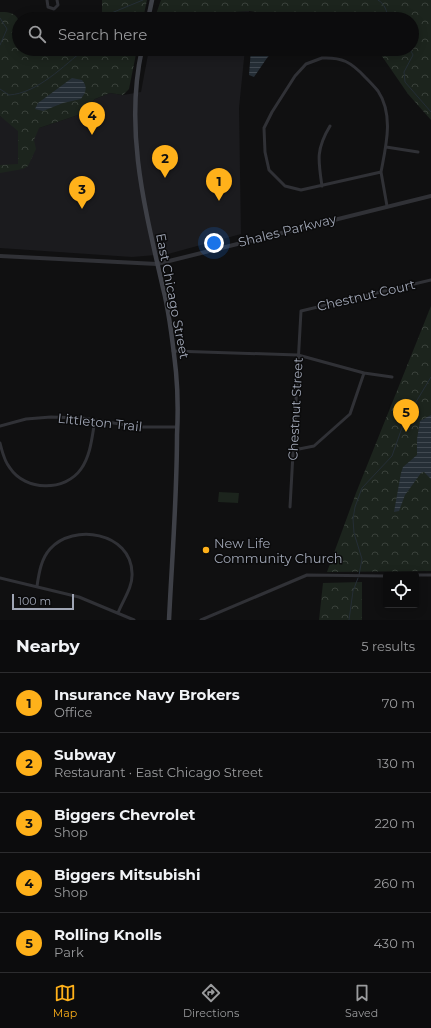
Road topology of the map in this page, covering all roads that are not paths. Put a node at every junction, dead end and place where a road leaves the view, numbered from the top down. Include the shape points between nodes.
1 (47, 0) edge
2 (57, 0) edge
3 (152, 0) edge
4 (150, 12) edge
5 (141, 56) edge
6 (330, 126) dead end
7 (386, 147) junction
8 (418, 152) dead end
9 (381, 172) junction
10 (322, 186) junction
11 (431, 196) edge
12 (387, 206) junction
13 (0, 256) edge
14 (157, 264) junction
15 (431, 280) edge
16 (301, 311) joint
17 (174, 352) junction
18 (298, 355) junction
19 (364, 373) junction
20 (392, 377) dead end
21 (96, 420) junction
22 (0, 426) edge
23 (178, 427) junction
24 (0, 442) edge
25 (294, 450) junction
26 (290, 508) dead end
27 (419, 575) edge
28 (431, 575) edge
29 (383, 576) edge
30 (0, 578) edge
31 (36, 586) junction
32 (118, 612) junction
33 (134, 620) edge
34 (169, 620) edge
35 (201, 620) edge

1 - 2 street via 48,7 54,9 58,5
3 - 4 main road
5 - 14 main road, East Chicago Street via 135,91 135,144
6 - 10 street via 318,151
7 - 8 street
7 - 9 street
7 - 10 street via 388,124 384,105 377,90 350,63 336,58 322,58 306,64 287,86 264,128 265,152 269,170 285,186 301,190
9 - 10 street
9 - 12 street
11 - 12 street, Shales Parkway
12 - 14 street, Shales Parkway
13 - 14 street, Shales Parkway
14 - 17 main road, East Chicago Street via 164,288
15 - 16 street, Chestnut Court
16 - 18 street, Chestnut Street
17 - 18 street
17 - 23 main road, East Chicago Street
18 - 19 street
18 - 25 street, Chestnut Street
19 - 20 street
19 - 25 street via 350,414 314,446
21 - 22 street, Littleton Trail via 44,417
21 - 23 street, Littleton Trail via 139,427
21 - 24 street via 85,464 75,476 56,485 35,485 15,474 6,461
23 - 34 main road, East Chicago Street via 178,470
25 - 26 street, Chestnut Street
27 - 28 street
29 - 35 street via 307,575
30 - 31 street
31 - 32 street
31 - 32 street via 43,559 54,545 75,535 91,534 105,537 122,547 132,571 130,586
32 - 33 street

